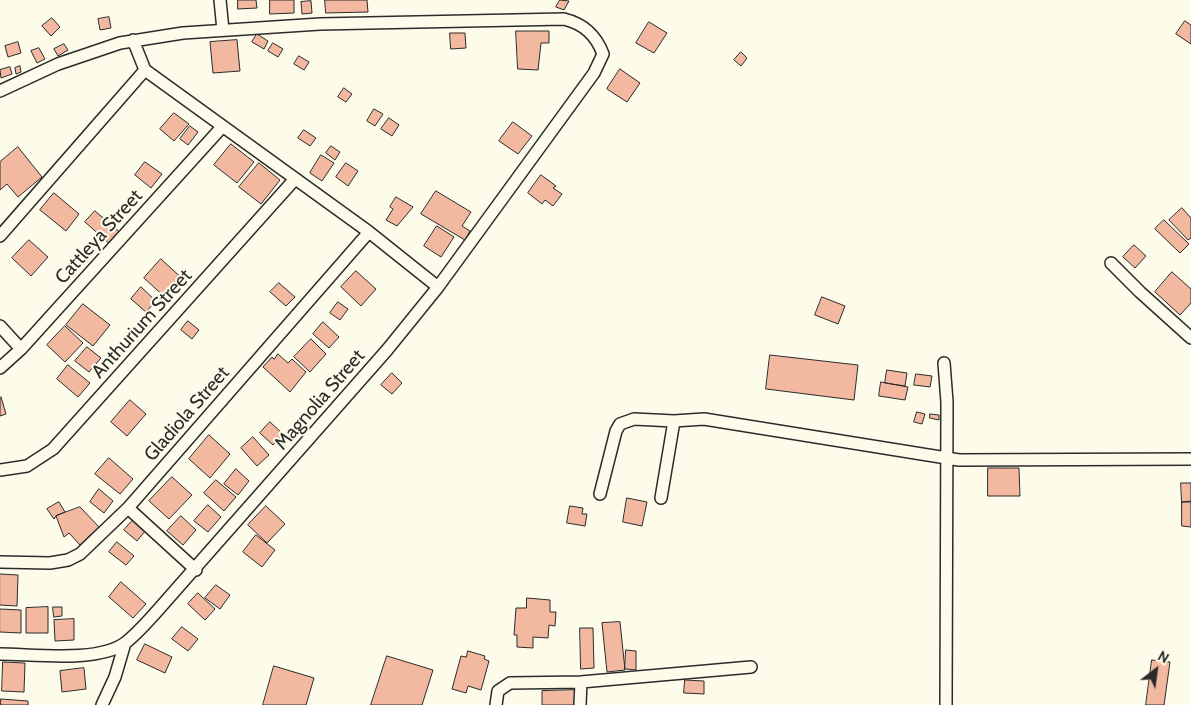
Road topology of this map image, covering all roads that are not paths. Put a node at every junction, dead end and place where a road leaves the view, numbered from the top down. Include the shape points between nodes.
1 (220, 0) edge
2 (224, 30) junction
3 (133, 40) junction
4 (145, 70) junction
5 (0, 91) edge
6 (222, 127) junction
7 (296, 179) junction
8 (369, 232) junction
9 (0, 236) edge
10 (1111, 263) dead end
11 (438, 287) junction
12 (0, 326) edge
13 (1189, 331) edge
14 (21, 349) junction
15 (944, 363) dead end
16 (0, 368) edge
17 (674, 421) junction
18 (947, 458) junction
19 (1191, 459) edge
20 (0, 470) edge
21 (600, 494) dead end
22 (662, 498) dead end
23 (128, 508) junction
24 (0, 562) edge
25 (196, 570) junction
26 (125, 643) junction
27 (0, 654) edge
28 (751, 668) dead end
29 (581, 682) junction
30 (102, 705) edge
31 (496, 705) edge
32 (580, 705) edge
33 (946, 705) edge

1 - 2 street
2 - 3 street
2 - 11 street, Magnolia Street via 320,24 564,18 589,30 600,44 603,54 600,63
3 - 4 street
3 - 5 street via 82,55
4 - 6 street
4 - 9 street
6 - 7 street
6 - 14 street, Cattleya Street
7 - 8 street
7 - 20 street, Anthurium Street via 53,448 27,466
8 - 11 street
8 - 23 street, Gladiola Street
10 - 13 street via 1140,292
11 - 25 street, Magnolia Street
12 - 14 street
14 - 16 street, Cattleya Street
15 - 18 street
17 - 18 street via 720,420
17 - 21 street via 634,419 620,424
17 - 22 street
18 - 19 street
18 - 33 street
23 - 24 street, Gladiola Street via 80,554 68,560
23 - 25 street
25 - 26 street, Magnolia Street
26 - 27 street, Magnolia Street via 96,653
26 - 30 street
28 - 29 street
29 - 31 street via 510,683 498,691
29 - 32 street

